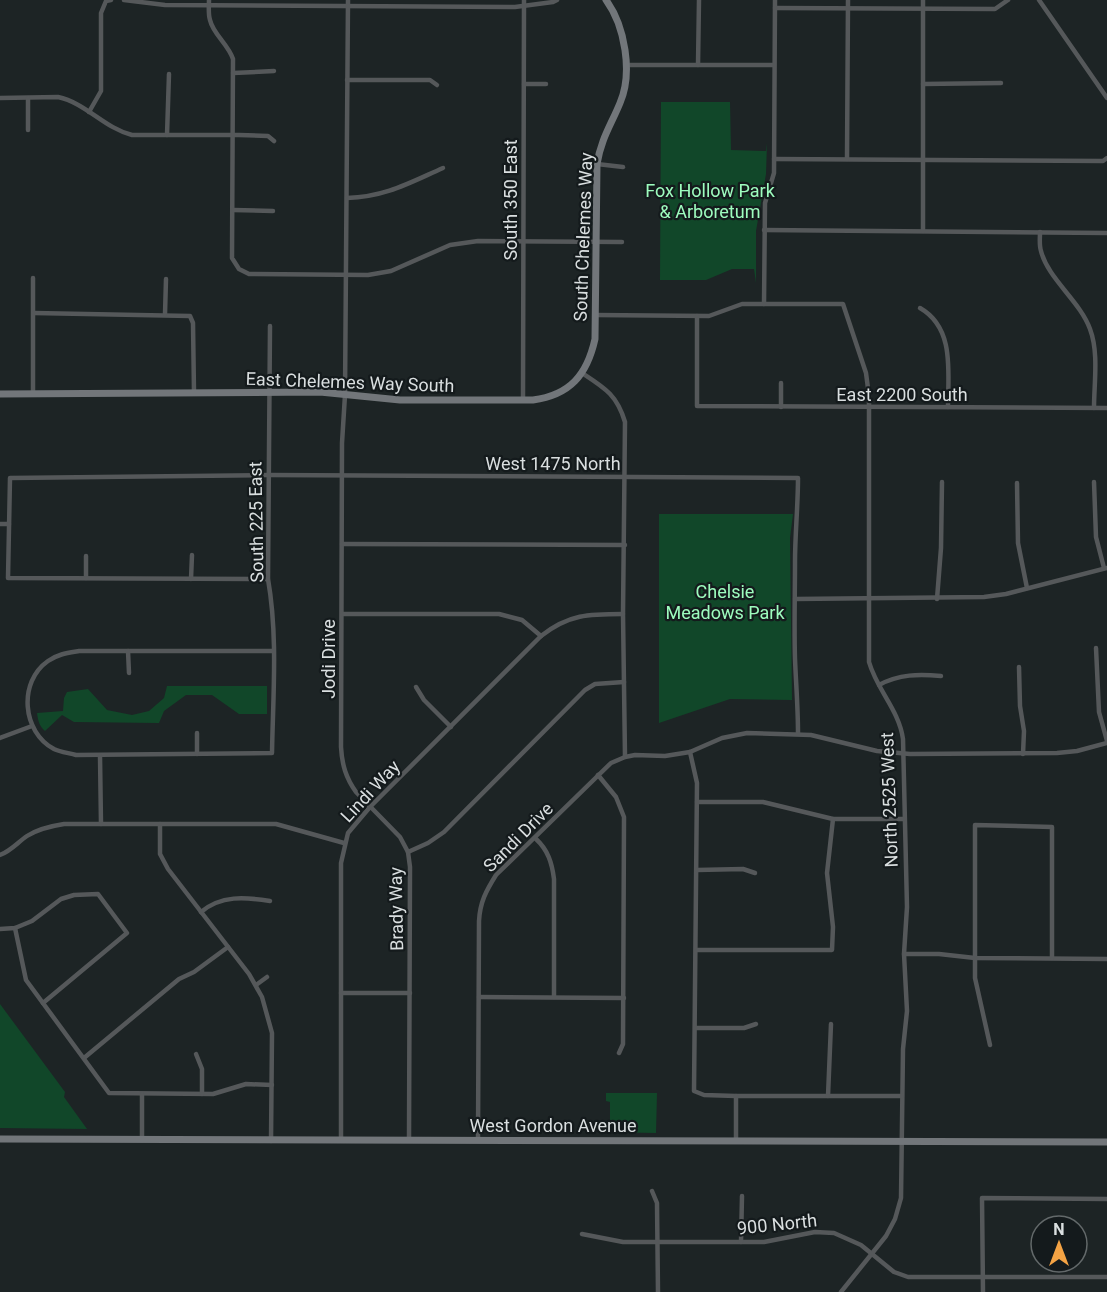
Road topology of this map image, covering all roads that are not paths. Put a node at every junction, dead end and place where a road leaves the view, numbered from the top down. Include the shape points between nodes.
1 (124, 0) edge
2 (524, 0) edge
3 (556, 0) edge
4 (606, 0) edge
5 (699, 0) edge
6 (775, 0) edge
7 (848, 0) edge
8 (923, 0) edge
9 (1008, 0) edge
10 (1039, 0) edge
11 (109, 1) edge
12 (209, 3) edge
13 (348, 3) edge
14 (524, 7) junction
15 (775, 8) junction
16 (848, 8) junction
17 (923, 8) junction
18 (627, 65) junction
19 (698, 65) junction
20 (774, 65) junction
21 (274, 71) dead end
22 (233, 73) junction
23 (169, 74) dead end
24 (347, 80) junction
25 (1001, 83) dead end
26 (524, 84) junction
27 (546, 84) dead end
28 (923, 84) junction
29 (437, 85) dead end
30 (0, 98) edge
31 (28, 98) junction
32 (1107, 98) edge
33 (89, 112) junction
34 (28, 130) dead end
35 (168, 135) junction
36 (233, 135) junction
37 (274, 141) dead end
38 (1107, 158) edge
39 (774, 159) junction
40 (847, 159) junction
41 (923, 160) junction
42 (597, 164) junction
43 (622, 167) dead end
44 (443, 168) dead end
45 (347, 198) junction
46 (232, 210) junction
47 (273, 211) dead end
48 (764, 230) junction
49 (923, 231) junction
50 (1040, 232) junction
51 (1107, 233) edge
52 (524, 241) junction
53 (595, 242) junction
54 (622, 242) dead end
55 (346, 275) junction
56 (33, 278) dead end
57 (166, 279) dead end
58 (764, 304) junction
59 (920, 308) dead end
60 (34, 313) junction
61 (165, 314) junction
62 (595, 315) junction
63 (697, 316) junction
64 (270, 326) dead end
65 (582, 373) junction
66 (781, 382) dead end
67 (194, 393) junction
68 (269, 393) junction
69 (0, 394) edge
70 (33, 394) junction
71 (345, 395) junction
72 (523, 400) junction
73 (781, 407) junction
74 (868, 407) junction
75 (948, 407) junction
76 (1094, 408) junction
77 (1107, 408) edge
78 (268, 475) junction
79 (342, 476) junction
80 (624, 477) junction
81 (942, 482) dead end
82 (1094, 482) dead end
83 (1017, 483) dead end
84 (0, 524) edge
85 (9, 524) junction
86 (342, 544) junction
87 (624, 545) junction
88 (192, 555) dead end
89 (86, 556) dead end
90 (1105, 568) edge
91 (86, 578) junction
92 (191, 579) junction
93 (268, 579) junction
94 (1027, 588) junction
95 (795, 599) junction
96 (868, 599) junction
97 (937, 599) junction
98 (342, 614) junction
99 (624, 614) junction
100 (541, 636) junction
101 (1096, 648) dead end
102 (128, 651) junction
103 (273, 651) junction
104 (1019, 667) dead end
105 (129, 673) dead end
106 (942, 676) dead end
107 (624, 682) junction
108 (879, 685) junction
109 (416, 687) dead end
110 (32, 726) junction
111 (451, 727) junction
112 (197, 733) dead end
113 (798, 733) junction
114 (0, 738) edge
115 (1107, 742) edge
116 (690, 752) junction
117 (903, 753) junction
118 (196, 754) junction
119 (1023, 754) junction
120 (100, 756) junction
121 (625, 757) junction
122 (598, 775) junction
123 (697, 802) junction
124 (370, 807) junction
125 (833, 819) junction
126 (904, 819) junction
127 (101, 824) junction
128 (160, 824) junction
129 (536, 839) junction
130 (344, 843) junction
131 (408, 852) junction
132 (0, 855) edge
133 (697, 870) junction
134 (755, 873) dead end
135 (270, 901) dead end
136 (201, 912) junction
137 (15, 928) junction
138 (0, 929) edge
139 (228, 947) junction
140 (697, 950) junction
141 (904, 954) junction
142 (975, 958) junction
143 (1052, 958) junction
144 (1107, 959) edge
145 (267, 977) dead end
146 (256, 985) junction
147 (341, 993) junction
148 (410, 993) junction
149 (479, 997) junction
150 (554, 997) junction
151 (624, 998) junction
152 (43, 1003) junction
153 (756, 1024) dead end
154 (831, 1024) dead end
155 (696, 1028) junction
156 (990, 1045) dead end
157 (619, 1053) dead end
158 (196, 1054) dead end
159 (84, 1058) junction
160 (272, 1085) junction
161 (142, 1094) junction
162 (202, 1094) junction
163 (736, 1096) junction
164 (828, 1096) junction
165 (902, 1096) junction
166 (0, 1139) edge
167 (142, 1140) junction
168 (340, 1140) junction
169 (409, 1140) junction
170 (478, 1140) junction
171 (736, 1140) junction
172 (272, 1141) junction
173 (902, 1141) junction
174 (1107, 1142) edge
175 (652, 1191) dead end
176 (742, 1196) dead end
177 (1107, 1199) edge
178 (582, 1234) dead end
179 (657, 1242) junction
180 (741, 1242) junction
181 (872, 1254) junction
182 (982, 1276) junction
183 (1107, 1277) edge
184 (658, 1292) edge
185 (840, 1292) edge
186 (983, 1292) edge

1 - 12 street via 165,5
2 - 14 street, South 350 East
3 - 14 street
4 - 18 main road, South Chelemes Way via 624,42
5 - 19 street
6 - 15 street
7 - 16 street
8 - 17 street
9 - 17 street via 995,9
10 - 32 street
11 - 33 street via 101,13 101,92
12 - 13 street
12 - 22 street via 209,19 213,30 229,47
13 - 14 street
13 - 24 street, Jodi Drive
14 - 26 street, South 350 East
15 - 16 street
15 - 20 street
16 - 17 street
16 - 40 street
17 - 28 street
18 - 19 street
18 - 42 main road, South Chelemes Way via 621,101 600,146
19 - 20 street
20 - 39 street
21 - 22 street
22 - 36 street
23 - 35 street
24 - 29 street via 430,80
24 - 45 street, Jodi Drive
25 - 28 street
26 - 27 street
26 - 52 street, South 350 East
28 - 41 street
30 - 31 street
31 - 33 street via 66,99
31 - 34 street
33 - 35 street via 118,131
35 - 36 street
36 - 37 street via 268,136
36 - 46 street
38 - 41 street
39 - 40 street
39 - 48 street
40 - 41 street
41 - 49 street
42 - 43 street
42 - 53 main road, South Chelemes Way
44 - 45 street via 386,193
45 - 55 street, Jodi Drive
46 - 47 street
46 - 55 street via 232,258 238,269 249,274
48 - 49 street
48 - 58 street
49 - 50 street
50 - 51 street
50 - 76 street via 1047,266 1090,330 1094,344
52 - 53 street
52 - 55 street via 450,245 391,271
52 - 72 street, South 350 East
53 - 54 street
53 - 62 main road, South Chelemes Way
55 - 71 street, Jodi Drive
56 - 60 street
57 - 61 street
58 - 63 street via 742,304
58 - 74 street, North 2525 West via 843,304 866,373
59 - 75 street via 941,328 948,348
60 - 61 street
60 - 70 street
61 - 67 street via 189,316 193,323
62 - 63 street
62 - 65 main road, South Chelemes Way via 591,357
63 - 73 street, East 2200 South via 697,406
64 - 68 street, South 225 East
65 - 72 main road, East Chelemes Way South via 555,395
65 - 80 street via 605,388 620,405 625,422
66 - 73 street
67 - 68 main road, East Chelemes Way South
67 - 70 main road, East Chelemes Way South
68 - 71 main road, East Chelemes Way South
68 - 78 street, South 225 East
69 - 70 main road, East Chelemes Way South
71 - 72 main road, East Chelemes Way South via 417,401
71 - 79 street, Jodi Drive
73 - 74 street, East 2200 South
74 - 75 street, East 2200 South
74 - 96 street, North 2525 West
75 - 76 street, East 2200 South
76 - 77 street, East 2200 South
78 - 79 street, West 1475 North
78 - 85 street, West 1475 North via 10,477
78 - 93 street, South 225 East
79 - 80 street, West 1475 North
79 - 86 street, Jodi Drive
80 - 87 street
80 - 95 street, West 1475 North via 798,478
81 - 97 street
82 - 90 street via 1096,537
83 - 94 street via 1018,543
84 - 85 street
85 - 91 street via 8,578
86 - 87 street
86 - 98 street, Jodi Drive
87 - 99 street
88 - 92 street
89 - 91 street
90 - 94 street
91 - 92 street
92 - 93 street
93 - 103 street, South 225 East
94 - 97 street via 984,597
95 - 96 street
95 - 113 street
96 - 97 street
96 - 108 street, North 2525 West via 868,663
98 - 100 street via 499,614 522,620
98 - 124 street, Jodi Drive via 342,762 350,784
99 - 100 street, Lindi Way via 568,619
99 - 107 street
100 - 111 street, Lindi Way
101 - 115 street via 1099,712
102 - 103 street
102 - 105 street
102 - 110 street via 79,651 60,654 46,663 28,691
103 - 118 street, South 225 East via 272,753
104 - 119 street
106 - 108 street via 897,676
107 - 121 street
107 - 131 street, Brady Way via 595,684 585,690 444,832
108 - 117 street, North 2525 West via 900,723
109 - 111 street
110 - 114 street
110 - 120 street via 53,749
111 - 124 street, Lindi Way
112 - 118 street
113 - 116 street via 734,735
113 - 117 street
115 - 119 street via 1077,751
116 - 121 street
116 - 123 street
117 - 119 street
117 - 126 street, North 2525 West
118 - 120 street
120 - 127 street
121 - 122 street, Sandi Drive
122 - 129 street, Sandi Drive
122 - 151 street via 616,796 624,816
123 - 125 street via 763,802
123 - 133 street
124 - 130 street, Lindi Way
124 - 131 street, Jodi Drive via 400,837
125 - 126 street
125 - 140 street via 827,873 832,950
126 - 141 street, North 2525 West
127 - 128 street
127 - 132 street via 51,825
128 - 130 street via 276,824
128 - 136 street via 160,854
129 - 149 street, Sandi Drive via 496,875 480,904
129 - 150 street via 546,850 554,879
130 - 147 street, Lindi Way via 340,864
131 - 148 street, Brady Way
133 - 134 street
133 - 140 street
135 - 136 street via 224,899
136 - 139 street
137 - 138 street
137 - 152 street via 26,980
137 - 152 street via 32,921 61,899 98,894 127,933
139 - 146 street
139 - 159 street via 179,979
140 - 155 street
141 - 142 street
141 - 165 street, North 2525 West via 907,1011
142 - 143 street
142 - 143 street via 975,825 1052,826
142 - 156 street via 976,986
143 - 144 street
145 - 146 street
146 - 160 street via 272,1033
147 - 148 street
147 - 168 street, Lindi Way
148 - 169 street, Brady Way
149 - 150 street
149 - 170 street, Sandi Drive
150 - 151 street
151 - 157 street via 623,1044
152 - 159 street
153 - 155 street via 744,1028
154 - 164 street
155 - 163 street via 694,1091
158 - 162 street via 202,1069
159 - 161 street via 109,1093
160 - 162 street via 246,1084
160 - 172 street
161 - 162 street
161 - 167 street
163 - 164 street
163 - 171 street
164 - 165 street
165 - 173 street, North 2525 West
166 - 167 main road, West Gordon Avenue
167 - 172 main road, West Gordon Avenue
168 - 169 main road, West Gordon Avenue
168 - 172 main road, West Gordon Avenue
169 - 170 main road, West Gordon Avenue
170 - 171 main road, West Gordon Avenue
171 - 173 main road, West Gordon Avenue
173 - 174 main road, West Gordon Avenue
173 - 181 street, North 2525 West via 901,1198 895,1219
175 - 179 street via 657,1203
176 - 180 street
177 - 182 street via 982,1198
178 - 179 street, 900 North via 624,1242
179 - 180 street, 900 North
179 - 184 street
180 - 181 street, 900 North via 834,1233
181 - 182 street, 900 North via 894,1272 908,1276
181 - 185 street, North 2525 West
182 - 183 street, 900 North
182 - 186 street

